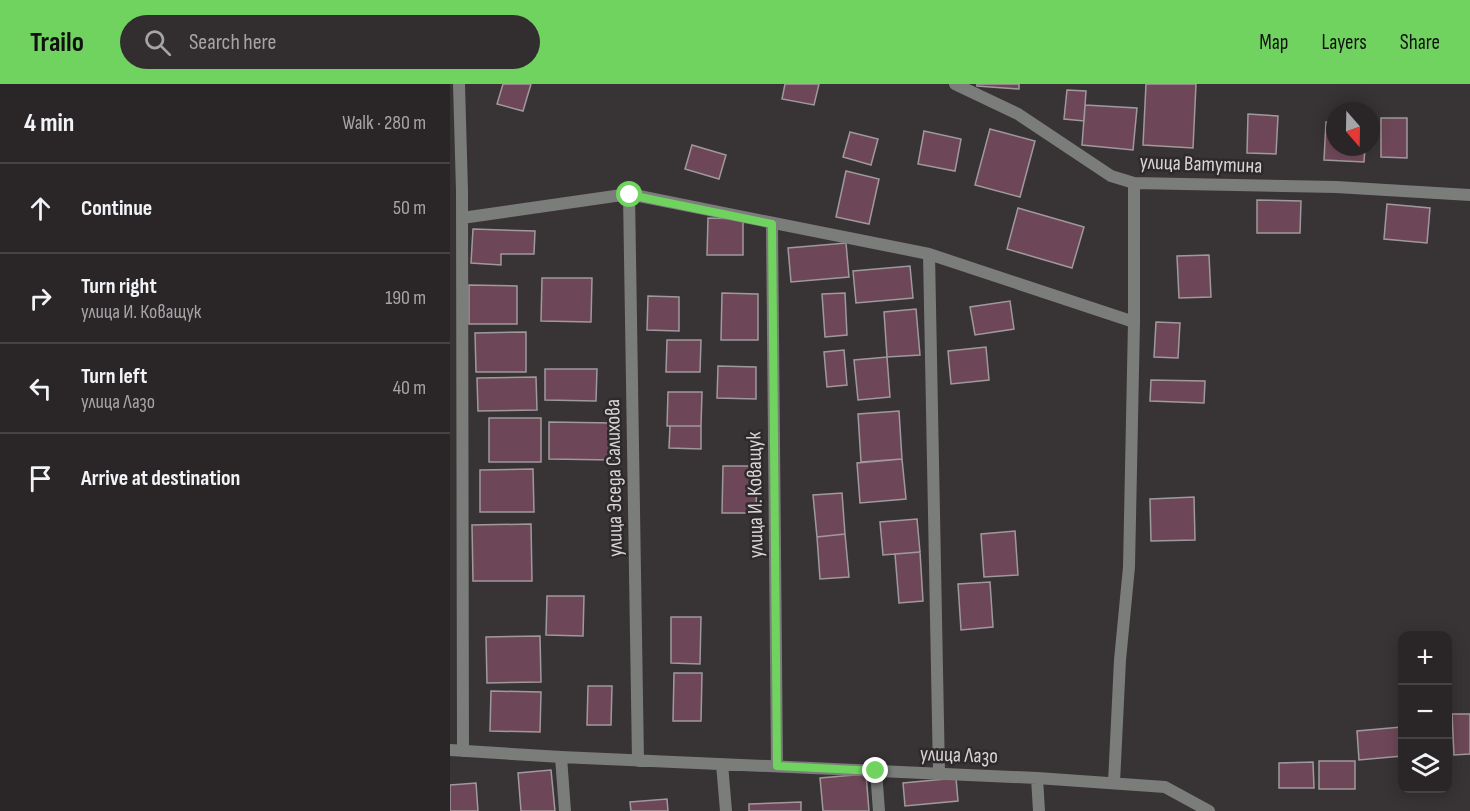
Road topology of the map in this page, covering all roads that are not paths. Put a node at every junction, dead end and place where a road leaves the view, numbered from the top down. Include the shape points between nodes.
1 (459, 84) edge
2 (955, 84) edge
3 (1134, 183) junction
4 (630, 195) junction
5 (1470, 195) edge
6 (462, 218) junction
7 (772, 224) junction
8 (929, 254) junction
9 (1134, 322) junction
10 (456, 750) edge
11 (561, 757) junction
12 (638, 761) junction
13 (722, 764) junction
14 (777, 766) junction
15 (876, 771) junction
16 (939, 773) junction
17 (1037, 778) junction
18 (1114, 783) junction
19 (1193, 806) edge
20 (565, 811) edge
21 (726, 811) edge
22 (879, 811) edge
23 (1039, 811) edge
24 (1209, 811) edge

1 - 6 street
2 - 3 street, улица Ватутина via 1018,114 1111,176
3 - 5 street, улица Ватутина via 1336,187
3 - 9 street
4 - 6 street
4 - 7 street
4 - 12 street, улица Эседа Салихова
6 - 10 street
7 - 8 street
7 - 14 street, улица И. Коващук
8 - 9 street
8 - 16 street
9 - 18 street via 1129,567
10 - 11 street, улица Лазо
11 - 12 street, улица Лазо
11 - 20 street
12 - 13 street, улица Лазо
13 - 14 street, улица Лазо
13 - 21 street
14 - 15 street, улица Лазо
15 - 16 street, улица Лазо
15 - 22 street
16 - 17 street, улица Лазо
17 - 18 street, улица Лазо
17 - 23 street
18 - 19 street, улица Лазо via 1166,787
19 - 24 street, улица Лазо

